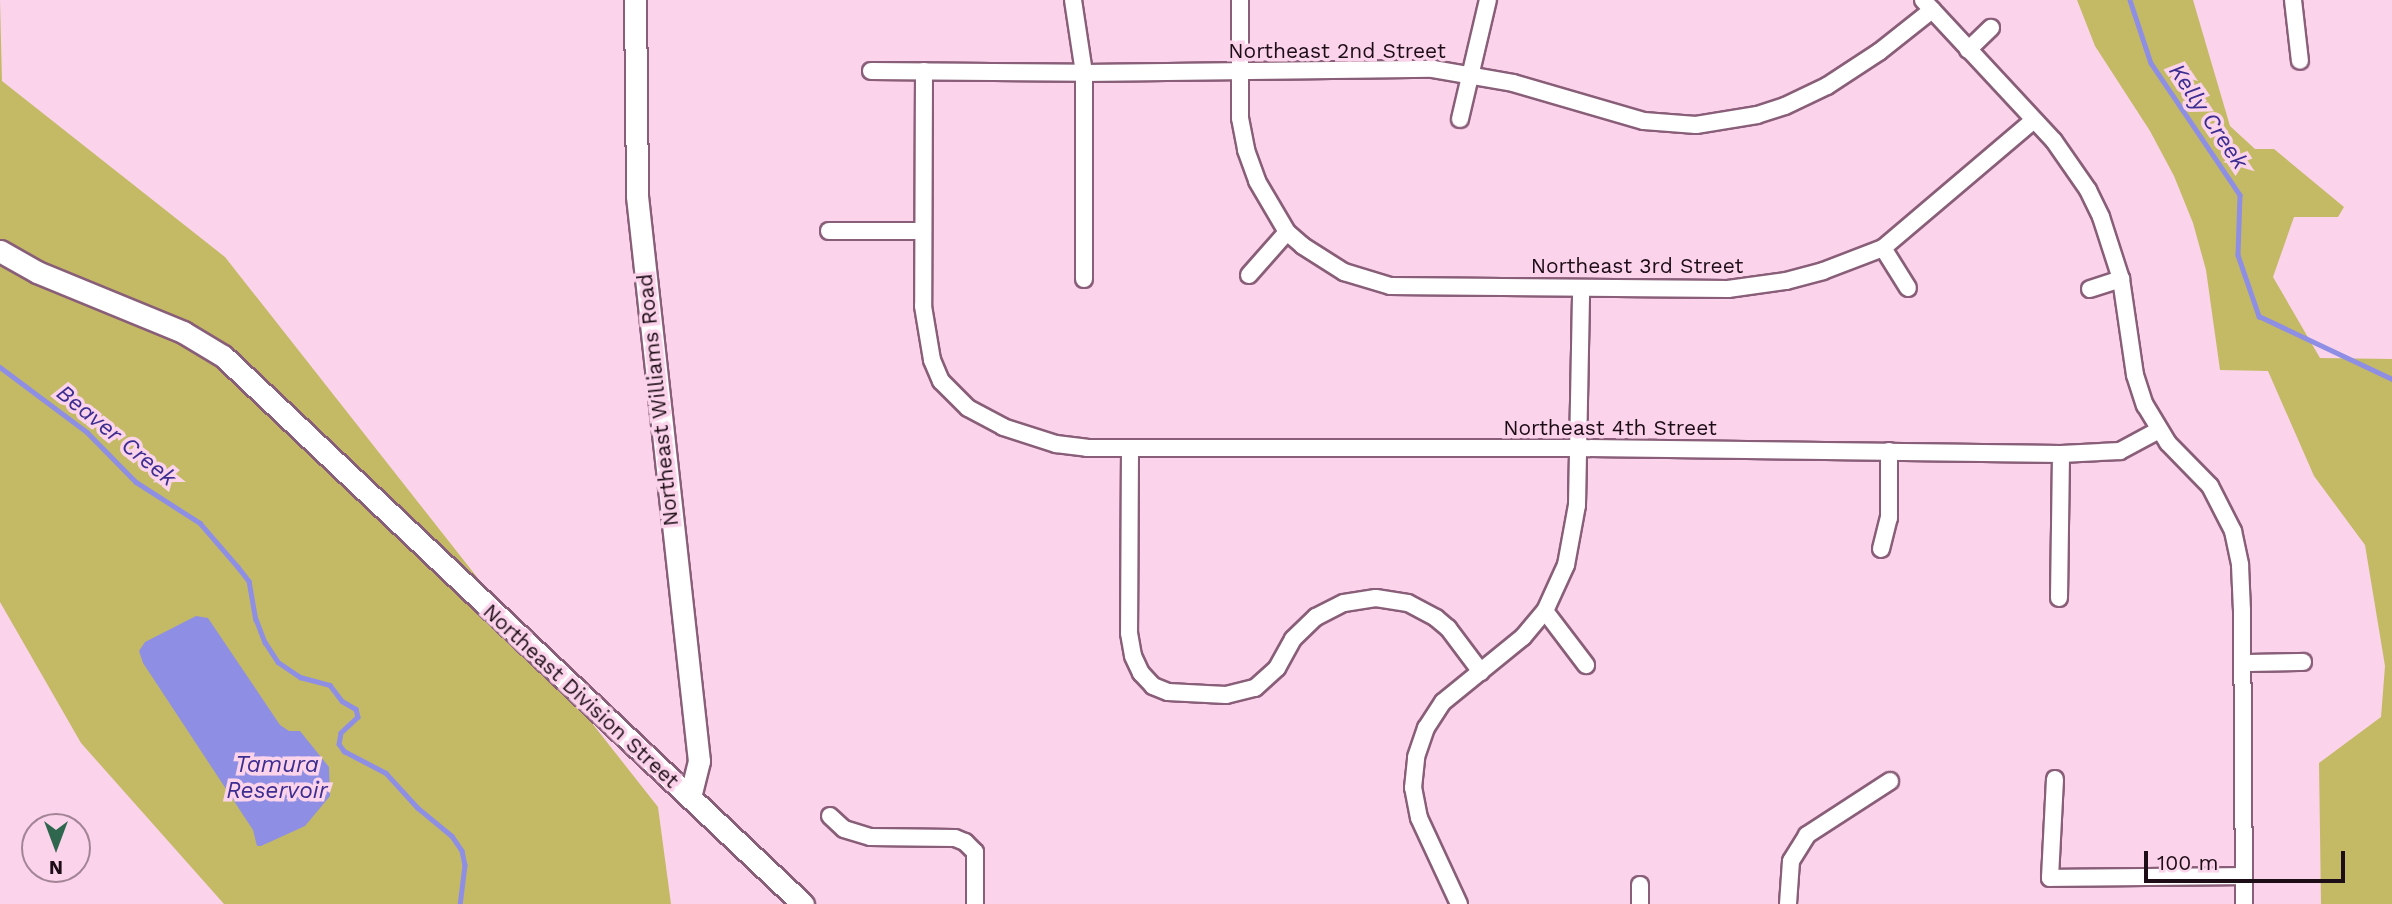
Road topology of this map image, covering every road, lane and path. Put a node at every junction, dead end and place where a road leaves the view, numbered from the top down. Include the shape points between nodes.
1 (635, 0) edge
2 (1073, 0) edge
3 (1240, 0) edge
4 (1488, 0) edge
5 (2293, 0) edge
6 (1928, 5) edge
7 (1991, 28) dead end
8 (1968, 50) junction
9 (2300, 61) dead end
10 (871, 71) dead end
11 (924, 71) junction
12 (1241, 72) junction
13 (1084, 73) junction
14 (1470, 73) junction
15 (1460, 119) dead end
16 (2034, 120) junction
17 (828, 231) dead end
18 (923, 231) junction
19 (1287, 232) junction
20 (1883, 248) junction
21 (0, 251) edge
22 (1249, 275) dead end
23 (1084, 279) dead end
24 (2121, 279) junction
25 (1581, 288) junction
26 (1908, 288) dead end
27 (2090, 289) dead end
28 (2159, 430) junction
29 (1579, 448) junction
30 (1130, 449) junction
31 (1889, 451) junction
32 (2061, 454) junction
33 (1881, 549) dead end
34 (2059, 598) dead end
35 (1545, 611) junction
36 (2303, 662) dead end
37 (2244, 663) junction
38 (1586, 665) dead end
39 (1482, 672) junction
40 (2055, 779) dead end
41 (1890, 781) dead end
42 (690, 797) junction
43 (830, 816) dead end
44 (2243, 876) junction
45 (1640, 885) dead end
46 (803, 904) edge
47 (975, 904) edge
48 (1459, 904) edge
49 (1640, 904) edge
50 (1788, 904) edge
51 (2244, 904) edge

1 - 42 street, Northeast Williams Road via 636,196 699,761
2 - 13 street
3 - 12 street, Northeast 3rd Street
4 - 14 street
5 - 9 street
6 - 8 street
6 - 14 street, Northeast 2nd Street via 1879,52 1827,86 1785,106 1727,122 1644,121
7 - 8 street
8 - 16 street
10 - 11 street, Northeast 2nd Street
11 - 13 street, Northeast 2nd Street
11 - 18 street, Northeast 4th Street
12 - 13 street, Northeast 2nd Street
12 - 14 street, Northeast 2nd Street via 1433,69
12 - 19 street, Northeast 3rd Street via 1240,118 1246,150 1256,181
13 - 23 street
14 - 15 street
16 - 20 street, Northeast 3rd Street
16 - 24 street via 2088,190
17 - 18 street
18 - 30 street, Northeast 4th Street via 926,336 941,381 954,396 986,419 1056,444
19 - 22 street
19 - 25 street, Northeast 3rd Street via 1329,265 1390,286
20 - 25 street, Northeast 3rd Street via 1823,271 1766,285
20 - 26 street
21 - 42 street, Northeast Division Street via 37,272 212,348
24 - 27 street
24 - 28 street via 2135,375
25 - 29 street
28 - 32 street, Northeast 4th Street via 2120,451
28 - 37 street via 2178,455 2200,473 2227,516 2240,565
29 - 30 street, Northeast 4th Street
29 - 31 street, Northeast 4th Street
29 - 35 street via 1575,523 1566,565
30 - 39 street via 1129,633 1133,656 1153,686 1168,692 1226,695 1255,688 1267,680 1293,639 1315,617 1344,603 1376,598 1408,603 1436,618
31 - 32 street, Northeast 4th Street
31 - 33 street via 1889,518
32 - 34 street
35 - 38 street
35 - 39 street
36 - 37 street
37 - 44 street
39 - 48 street via 1443,702 1426,728 1416,757 1413,788 1419,818
40 - 44 street via 2050,878
41 - 50 street via 1807,835 1791,861
42 - 46 street, Northeast Division Street
43 - 47 street via 844,829 870,837 965,842 975,852
44 - 51 street
45 - 49 street

